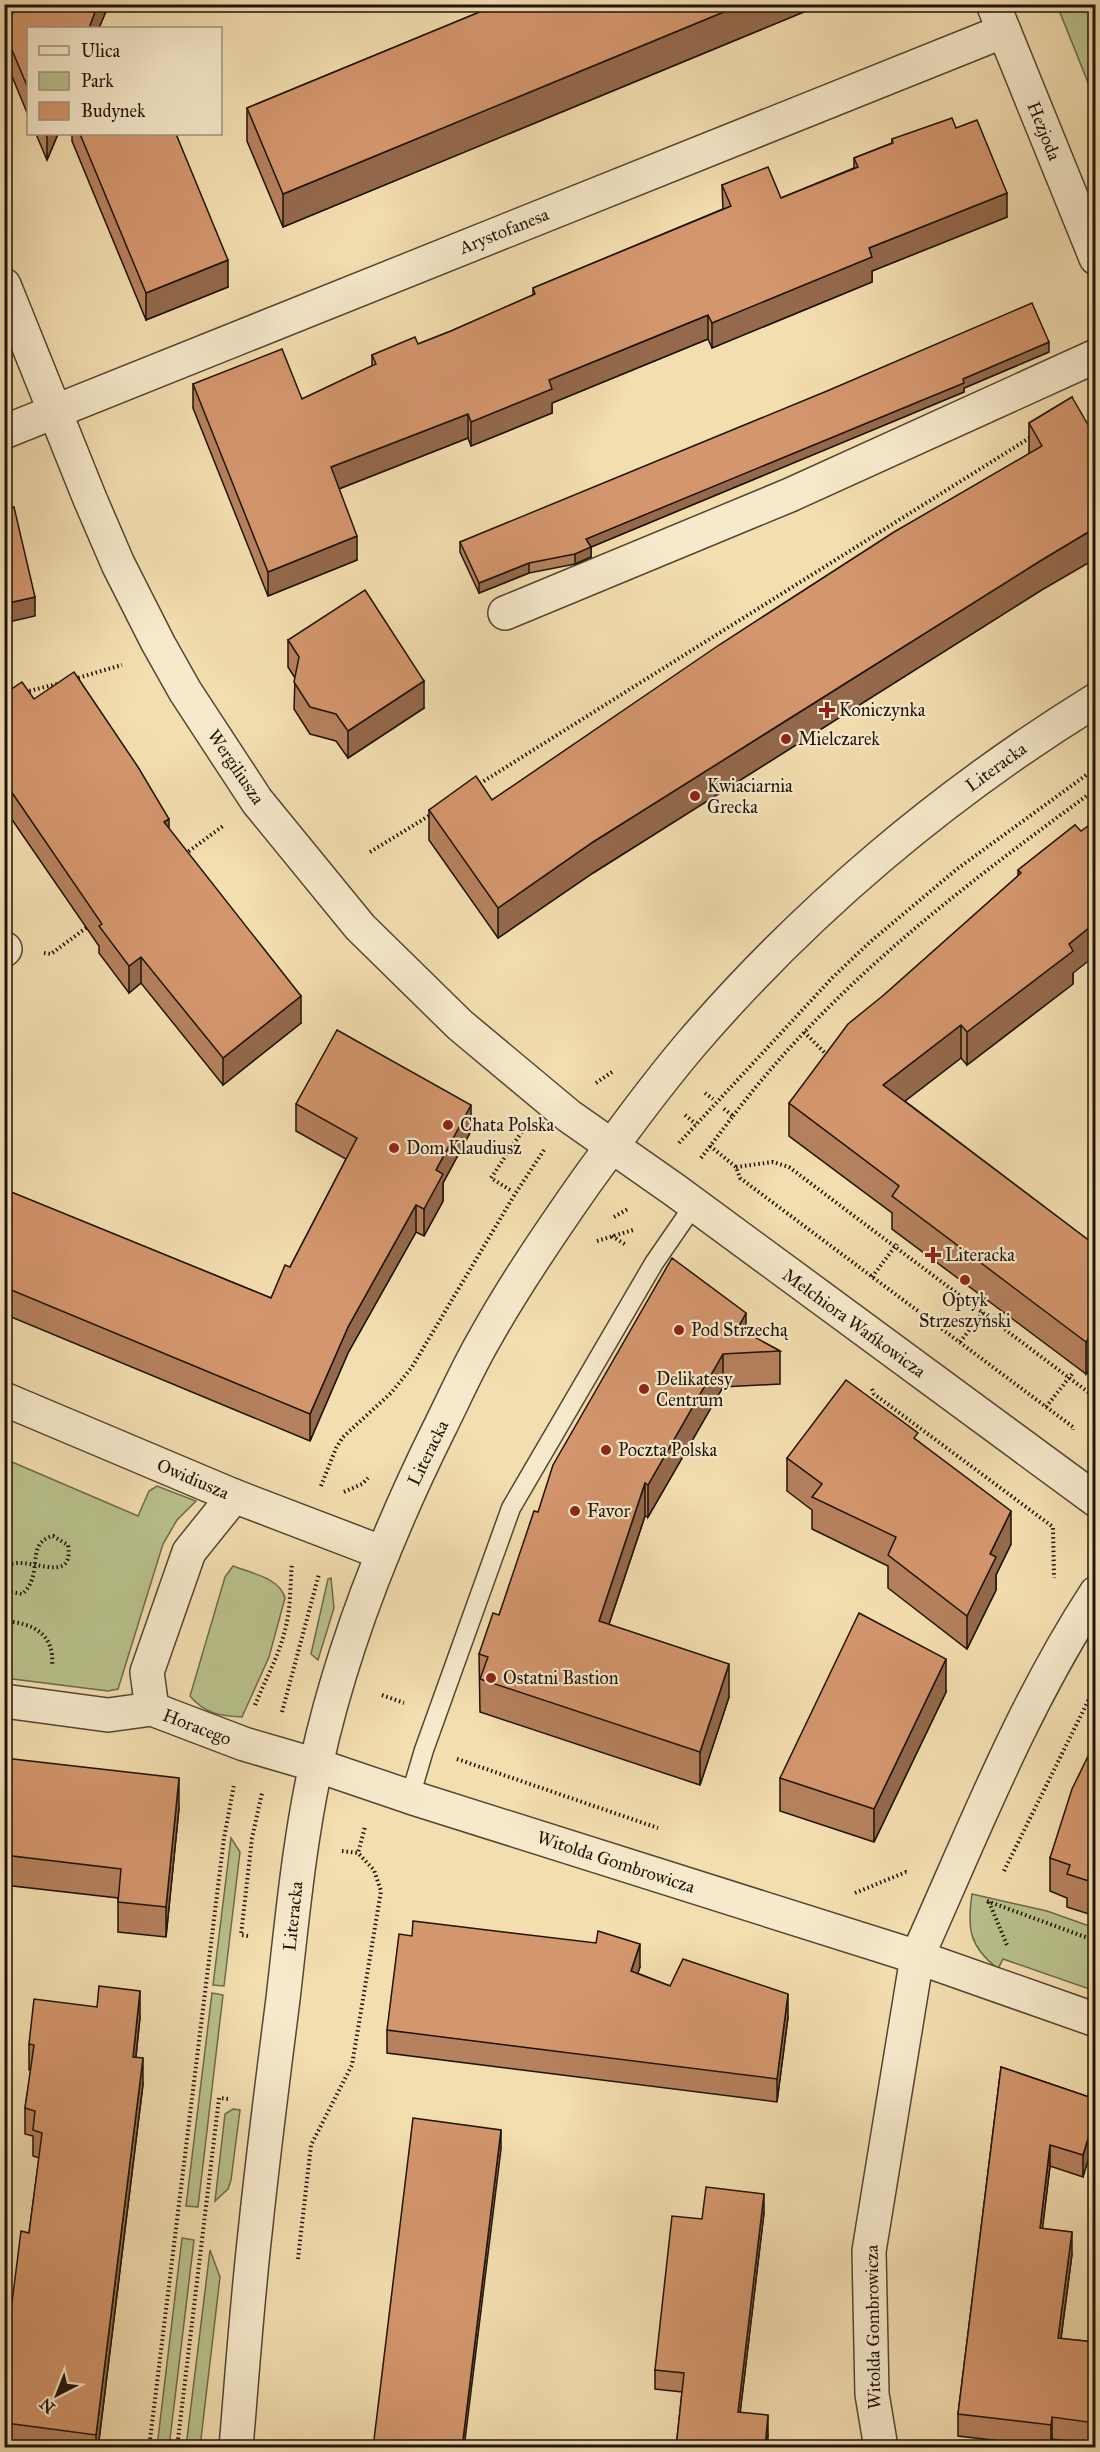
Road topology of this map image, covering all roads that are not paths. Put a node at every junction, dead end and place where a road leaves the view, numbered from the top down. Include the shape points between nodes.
1 (999, 18) edge
2 (1095, 258) edge
3 (4, 285) edge
4 (1095, 356) edge
5 (55, 411) junction
6 (4, 432) edge
7 (505, 613) dead end
8 (1095, 700) edge
9 (612, 1146) junction
10 (694, 1205) junction
11 (4, 1399) edge
12 (234, 1496) junction
13 (1095, 1500) edge
14 (383, 1552) junction
15 (1095, 1593) edge
16 (4, 1701) edge
17 (152, 1709) junction
18 (316, 1765) junction
19 (410, 1797) junction
20 (917, 1957) junction
21 (1095, 2020) edge
22 (236, 2448) edge
23 (881, 2448) edge

1 - 2 street, Hezjoda
1 - 5 street, Arystofanesa
3 - 5 street, Wergiliusza
4 - 7 street via 790,495
5 - 6 street, Arystofanesa
5 - 9 street, Wergiliusza via 118,564 158,643 257,801 360,927 405,972 495,1055
8 - 9 street, Literacka via 969,786 844,888 693,1042
9 - 10 street, Melchiora Wańkowicza
9 - 14 street, Literacka via 528,1265 484,1339
10 - 13 street, Melchiora Wańkowicza
10 - 19 lane via 654,1263 511,1508
11 - 12 street, Owidiusza
12 - 14 street, Owidiusza
12 - 17 street via 189,1552 147,1672
14 - 18 street, Literacka via 338,1681
15 - 20 street, Witolda Gombrowicza via 1017,1736
16 - 17 street, Horacego via 108,1715
17 - 18 street, Horacego via 244,1744
18 - 19 street, Witolda Gombrowicza
18 - 22 street, Literacka via 301,1845 255,2231
19 - 20 street, Witolda Gombrowicza
20 - 21 street, Witolda Gombrowicza
20 - 23 street, Witolda Gombrowicza via 869,2251 872,2394

